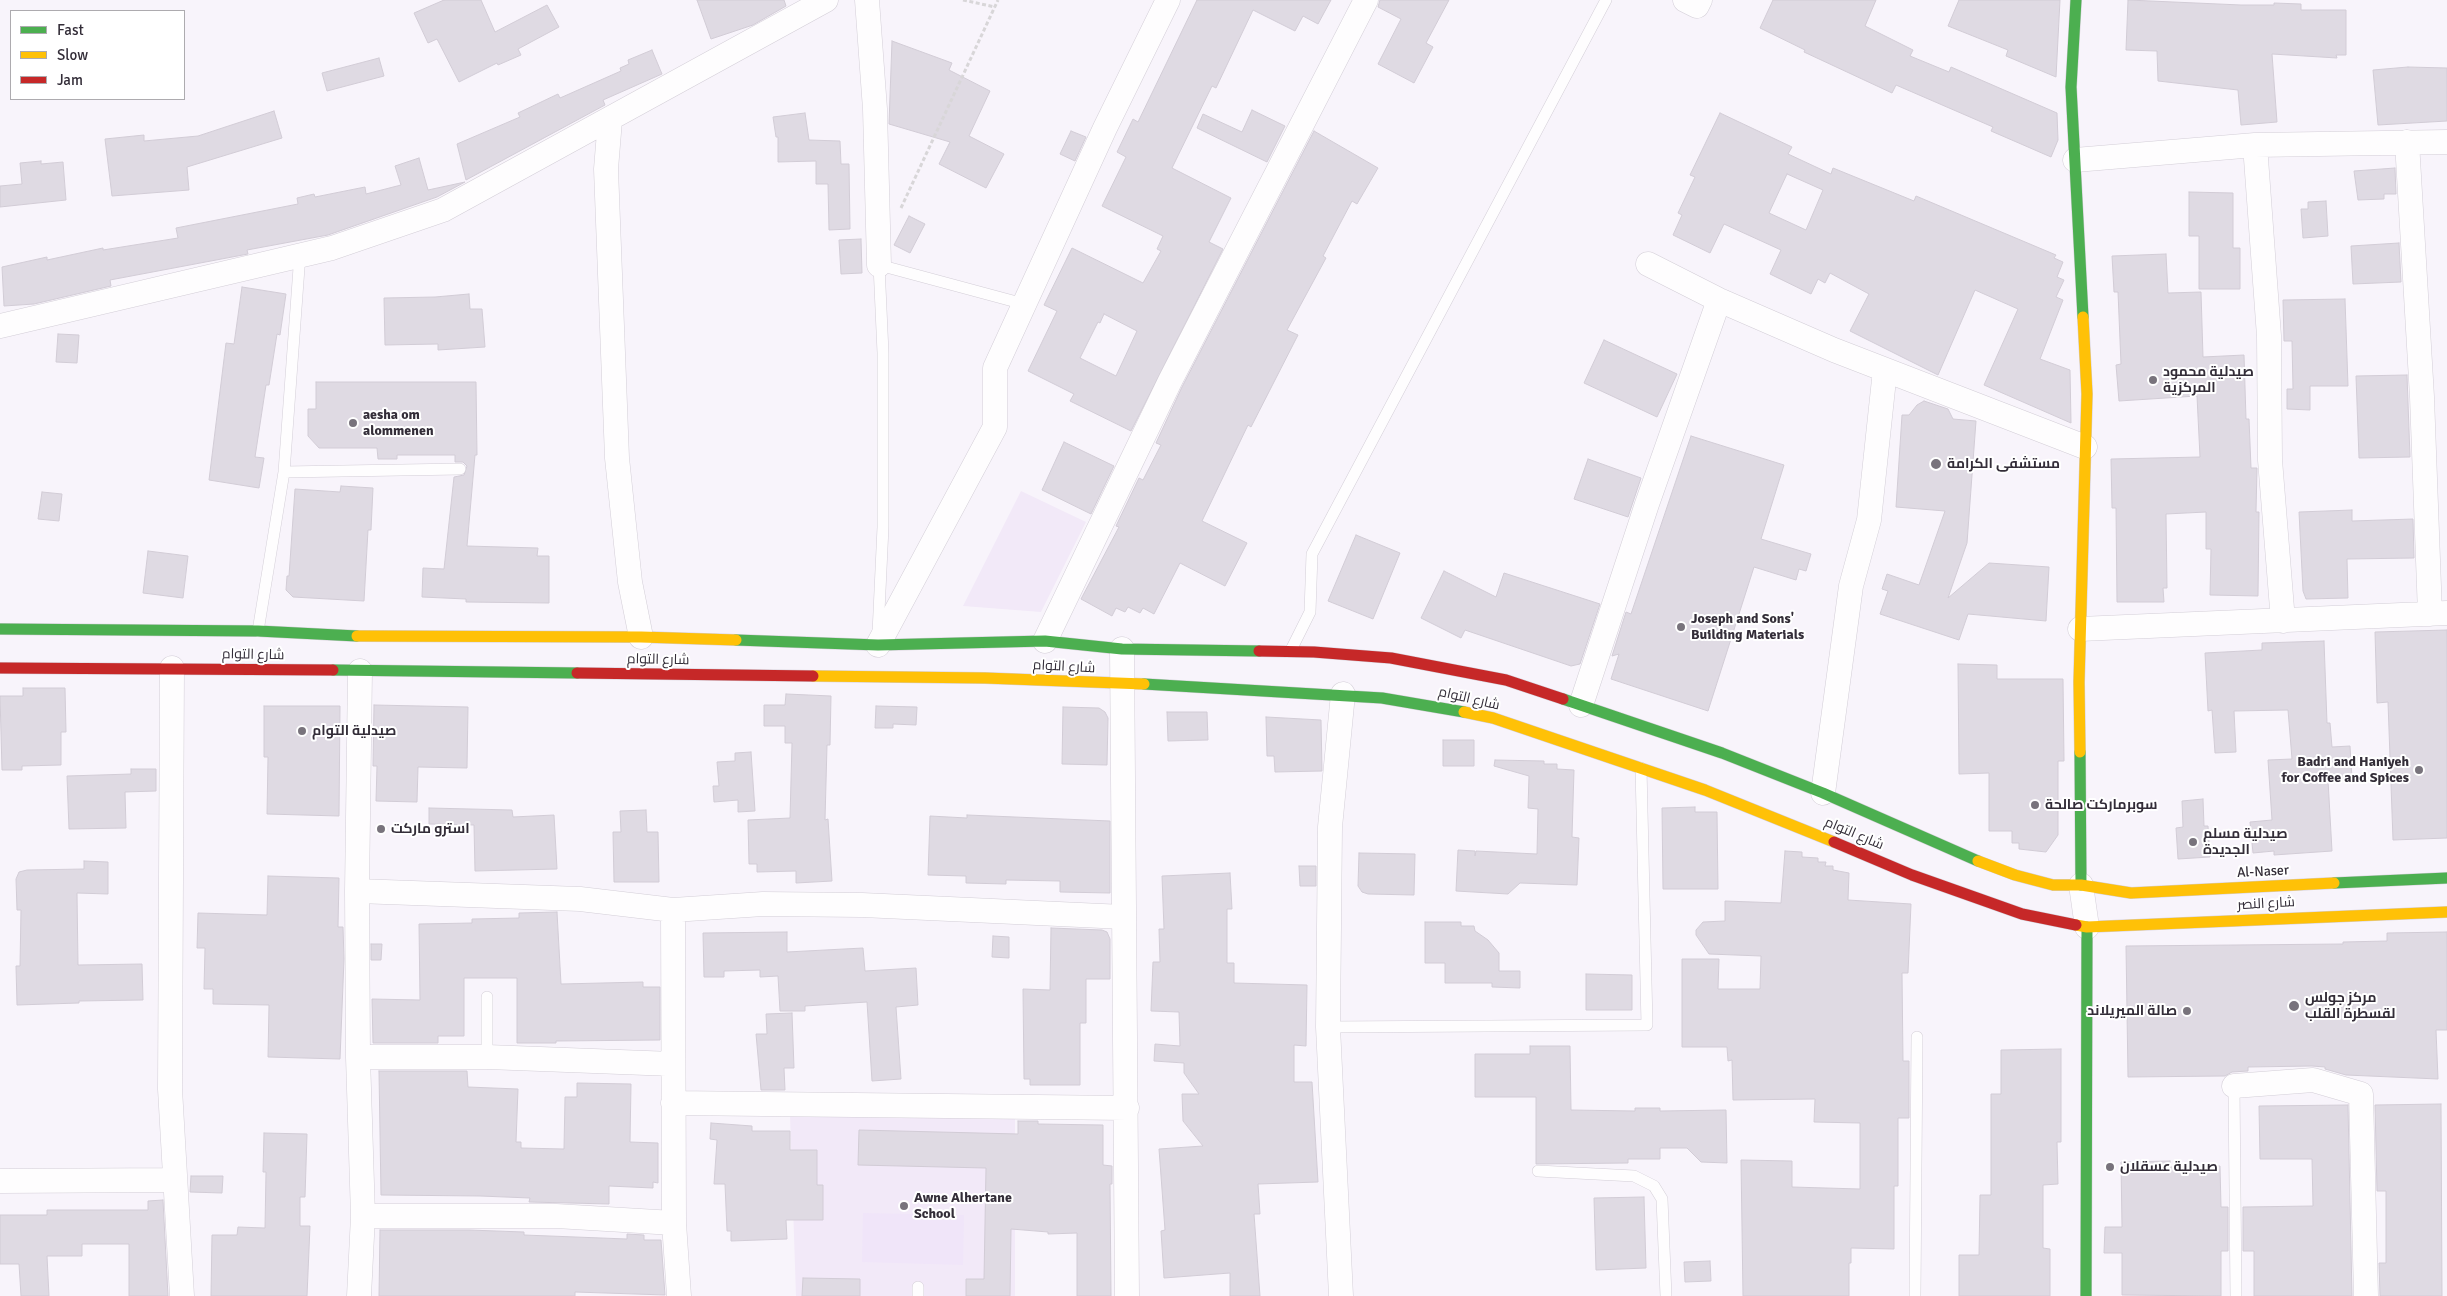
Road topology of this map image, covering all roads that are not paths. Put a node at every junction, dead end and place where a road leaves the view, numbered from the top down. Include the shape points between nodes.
1 (826, 0) edge
2 (867, 0) edge
3 (1168, 0) edge
4 (1366, 0) edge
5 (1606, 0) edge
6 (1685, 0) edge
7 (1700, 0) edge
8 (2076, 0) edge
9 (610, 120) junction
10 (2407, 142) junction
11 (2447, 142) edge
12 (2255, 145) junction
13 (2075, 160) junction
14 (300, 254) junction
15 (1648, 264) dead end
16 (879, 266) junction
17 (1719, 300) junction
18 (1024, 304) junction
19 (0, 326) edge
20 (1885, 370) junction
21 (2086, 447) junction
22 (460, 470) dead end
23 (284, 472) junction
24 (2438, 613) edge
25 (2283, 621) junction
26 (0, 629) edge
27 (2080, 629) junction
28 (258, 631) junction
29 (641, 637) junction
30 (1045, 641) junction
31 (878, 645) junction
32 (1122, 649) junction
33 (1291, 652) junction
34 (0, 668) edge
35 (172, 668) junction
36 (360, 671) junction
37 (1122, 685) junction
38 (1343, 694) junction
39 (1581, 705) junction
40 (1641, 768) junction
41 (1823, 793) junction
42 (2447, 878) edge
43 (2081, 885) junction
44 (357, 891) junction
45 (673, 910) junction
46 (2447, 912) edge
47 (1124, 917) junction
48 (2087, 927) junction
49 (487, 997) dead end
50 (1328, 1026) junction
51 (1917, 1037) dead end
52 (358, 1057) junction
53 (487, 1057) junction
54 (673, 1064) junction
55 (2234, 1086) joint
56 (673, 1103) junction
57 (1127, 1108) junction
58 (1538, 1171) dead end
59 (175, 1180) junction
60 (0, 1181) edge
61 (363, 1216) junction
62 (674, 1223) junction
63 (182, 1296) edge
64 (359, 1296) edge
65 (679, 1296) edge
66 (1127, 1296) edge
67 (1341, 1296) edge
68 (1666, 1296) edge
69 (1915, 1296) edge
70 (2086, 1296) edge
71 (2236, 1296) edge
72 (2366, 1296) edge

1 - 9 street
2 - 16 street via 875,109
3 - 18 street
4 - 30 street via 1170,381
5 - 33 lane via 1312,554 1310,612
6 - 7 street via 1697,6
8 - 13 main road via 2072,87
9 - 14 street via 443,210 332,248
9 - 29 street via 606,169 618,458 630,582
10 - 11 street
10 - 12 street
10 - 24 street
12 - 13 street
12 - 25 street via 2269,336 2270,460
13 - 21 main road via 2087,394
14 - 19 street
14 - 23 lane
15 - 17 street
16 - 18 lane
16 - 31 lane via 883,353 883,526
17 - 20 street
17 - 39 street
18 - 31 street via 995,368 995,427
20 - 21 street
20 - 41 street via 1869,520 1851,586
21 - 27 main road
22 - 23 lane
23 - 28 lane
24 - 25 street
25 - 27 street
26 - 28 main road, شارع التوام
27 - 43 main road
28 - 29 main road, شارع التوام via 334,636
29 - 31 main road, شارع التوام
30 - 31 main road, شارع التوام
30 - 32 main road, شارع التوام
32 - 33 main road, شارع التوام
32 - 37 street
33 - 39 main road, شارع التوام via 1391,658 1428,664 1506,680
34 - 35 main road, شارع التوام
35 - 36 main road, شارع التوام
35 - 59 street via 170,1089
36 - 37 main road, شارع التوام via 984,678
36 - 44 street
37 - 38 main road, شارع التوام
37 - 47 street
38 - 40 main road, شارع التوام via 1433,705 1492,718
38 - 50 street via 1330,827
39 - 41 main road, شارع التوام via 1722,753
40 - 48 main road, شارع التوام via 1771,815 1912,875 2022,914
40 - 50 lane via 1647,1024
41 - 43 main road, شارع التوام via 1924,839 2015,875 2053,885
42 - 43 main road, Al-Naser via 2131,893
43 - 48 street
44 - 45 street via 580,899
44 - 52 street
45 - 47 street via 763,904 862,905
45 - 54 street
46 - 48 main road, شارع النصر
47 - 57 street
48 - 70 main road
49 - 53 lane
50 - 67 street
51 - 69 lane
52 - 53 street
52 - 61 street
53 - 54 street
54 - 56 street
55 - 71 lane
55 - 72 street via 2313,1080 2361,1094
56 - 57 street
56 - 62 street
57 - 66 street
58 - 68 lane via 1634,1176 1654,1186 1662,1199
59 - 60 street
59 - 63 street
61 - 62 street via 556,1216
61 - 64 street
62 - 65 street

